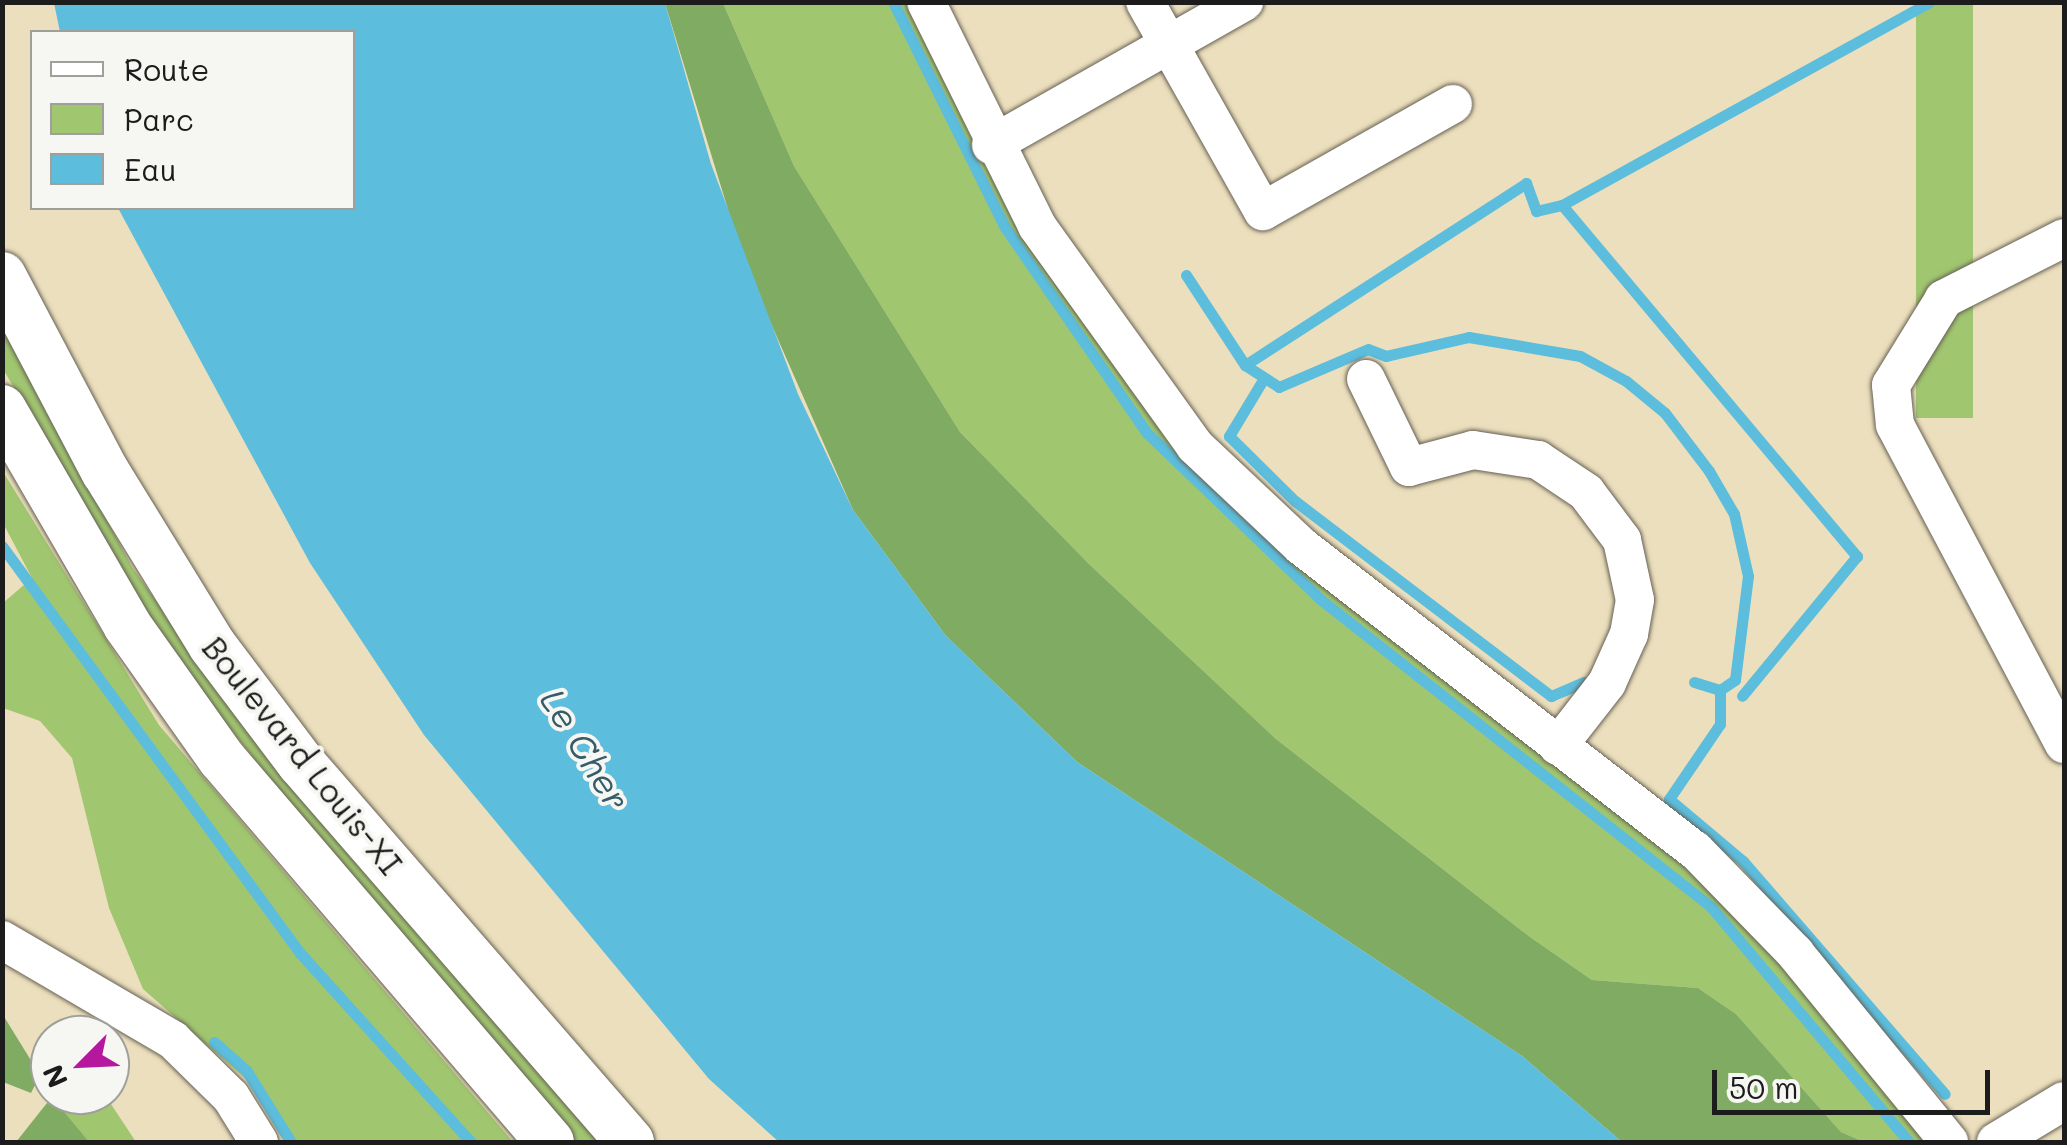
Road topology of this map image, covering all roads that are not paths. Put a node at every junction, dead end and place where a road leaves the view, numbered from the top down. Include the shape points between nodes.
1 (926, 2) edge
2 (1145, 2) edge
3 (1244, 2) edge
4 (1169, 45) junction
5 (1453, 104) dead end
6 (991, 145) junction
7 (2064, 238) edge
8 (2, 276) edge
9 (1366, 378) dead end
10 (2, 409) edge
11 (2064, 744) edge
12 (1558, 746) junction
13 (2, 940) edge
14 (2064, 1100) edge
15 (259, 1142) edge
16 (550, 1142) edge
17 (630, 1142) edge
18 (1949, 1142) edge
19 (1996, 1142) edge

1 - 6 street
2 - 4 street
3 - 4 street
4 - 5 street via 1263,210
4 - 6 street
6 - 12 street via 1087,302 1195,446 1302,546
7 - 11 street via 1944,299 1891,384 1895,425
8 - 17 main road, Boulevard Louis-XI via 105,472 212,644 302,763
9 - 12 street via 1409,467 1472,450 1538,460 1586,492 1622,540 1636,600 1625,647
10 - 16 main road, Boulevard Louis-XI via 127,625 222,759
12 - 18 street via 1740,894
13 - 15 street via 173,1040 231,1097
14 - 19 street

